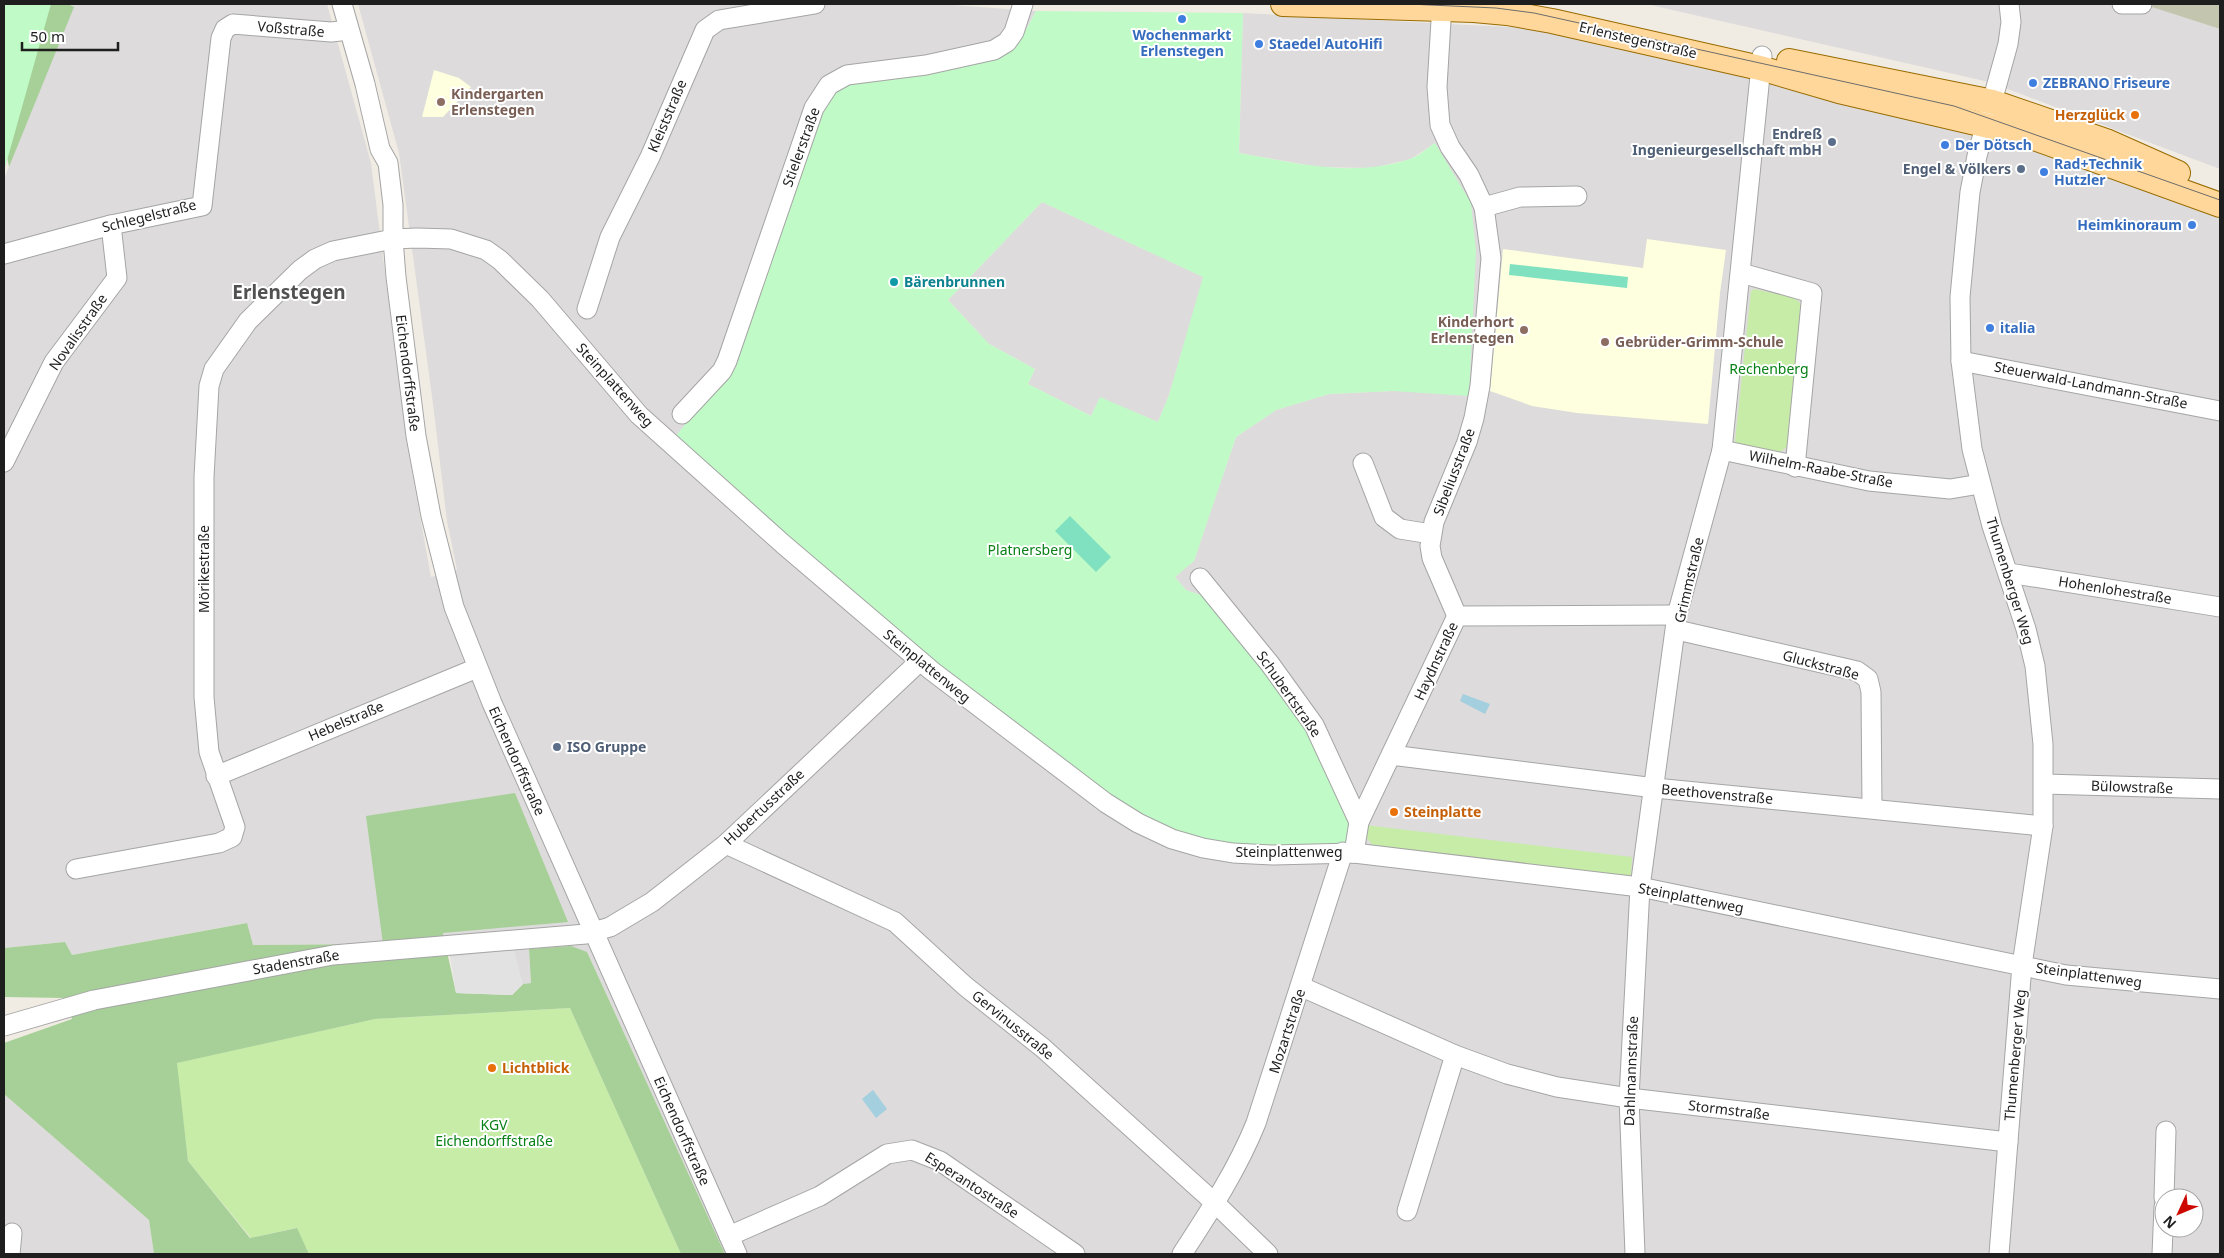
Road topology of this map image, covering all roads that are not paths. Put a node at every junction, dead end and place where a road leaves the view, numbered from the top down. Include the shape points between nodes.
1 (342, 4) edge
2 (815, 4) edge
3 (1023, 4) edge
4 (1283, 4) edge
5 (1526, 4) edge
6 (2009, 4) edge
7 (2122, 4) edge
8 (2142, 4) edge
9 (1442, 6) edge
10 (233, 24) joint
11 (350, 30) junction
12 (1761, 62) junction
13 (1993, 102) junction
14 (1986, 125) junction
15 (2220, 189) edge
16 (1577, 196) dead end
17 (2220, 205) edge
18 (1484, 206) junction
19 (112, 225) junction
20 (393, 239) junction
21 (4, 254) edge
22 (1741, 274) junction
23 (587, 309) dead end
24 (1961, 361) junction
25 (2220, 411) edge
26 (682, 414) dead end
27 (1722, 450) junction
28 (4, 462) edge
29 (1363, 463) dead end
30 (1794, 467) junction
31 (1980, 484) junction
32 (1431, 534) junction
33 (2009, 573) junction
34 (1200, 578) dead end
35 (2220, 607) edge
36 (1456, 616) junction
37 (1677, 622) junction
38 (920, 661) junction
39 (476, 668) junction
40 (1391, 755) junction
41 (216, 776) junction
42 (2044, 784) junction
43 (1654, 788) junction
44 (2220, 790) edge
45 (1872, 808) junction
46 (1359, 822) junction
47 (2043, 826) junction
48 (726, 844) junction
49 (1349, 853) junction
50 (76, 869) dead end
51 (1640, 887) junction
52 (594, 932) junction
53 (2022, 965) junction
54 (1302, 987) junction
55 (2220, 989) edge
56 (4, 1026) edge
57 (1455, 1055) junction
58 (1628, 1098) junction
59 (2166, 1130) dead end
60 (2008, 1142) junction
61 (2164, 1188) edge
62 (1215, 1203) junction
63 (1407, 1211) dead end
64 (12, 1233) dead end
65 (729, 1236) junction
66 (2163, 1238) edge
67 (10, 1254) edge
68 (737, 1254) edge
69 (1075, 1254) edge
70 (1182, 1254) edge
71 (1268, 1254) edge
72 (1635, 1254) edge
73 (1999, 1254) edge
74 (2162, 1254) edge

1 - 11 street, Eichendorffstraße
2 - 23 street, Kleiststraße via 719,20 705,30 650,157 610,237
3 - 26 street, Stielerstraße via 1014,32 1007,42 994,50 926,65 847,75 829,85 814,108 727,361
4 - 9 main road, Erlenstegenstraße
5 - 12 main road, Erlenstegenstraße
6 - 13 street, Thumenberger Weg via 2011,28
7 - 8 street
9 - 12 main road, Erlenstegenstraße via 1528,16
9 - 18 street, Sibeliusstraße via 1437,86 1440,125
10 - 11 street, Voßstraße via 331,32
10 - 19 street, Schlegelstraße via 225,29 221,38 202,206
11 - 20 street, Eichendorffstraße via 380,149 377,164 381,207
12 - 13 main road, Erlenstegenstraße
12 - 14 main road, Erlenstegenstraße via 1847,93
12 - 22 street, Grimmstraße
13 - 14 street, Thumenberger Weg
13 - 15 main road, Erlenstegenstraße via 2106,141
14 - 17 main road, Erlenstegenstraße via 2048,142
14 - 24 street, Thumenberger Weg via 1966,220 1960,298
16 - 18 street via 1520,197
18 - 32 street, Sibeliusstraße via 1491,258 1478,397 1467,442
19 - 21 street, Schlegelstraße
19 - 28 street, Novalisstraße via 117,278 54,362
20 - 38 street, Steinplattenweg via 451,239 486,250 500,260 540,299 639,415
20 - 39 street, Eichendorffstraße via 416,436 426,492 451,596
20 - 41 street, Mörikestraße via 333,251 315,259 248,322 214,369 209,386 204,477 204,697 205,726
22 - 27 street, Grimmstraße
22 - 30 street via 1812,293
24 - 25 street, Steuerwald-Landmann-Straße
24 - 31 street, Thumenberger Weg
27 - 30 street, Wilhelm-Raabe-Straße
27 - 37 street, Grimmstraße
29 - 32 street, Sibeliusstraße via 1384,517 1400,529
30 - 31 street, Wilhelm-Raabe-Straße via 1887,483 1950,489
31 - 33 street, Thumenberger Weg
32 - 36 street, Sibeliusstraße via 1432,558
33 - 35 street, Hohenlohestraße
33 - 42 street, Thumenberger Weg via 2035,666
34 - 46 street, Schubertstraße via 1270,664 1314,725
36 - 37 street, Haydnstraße
36 - 40 street, Haydnstraße
37 - 43 street, Grimmstraße
37 - 45 street, Gluckstraße via 1857,671 1868,679 1872,692
38 - 48 street, Hubertusstraße
38 - 49 street, Steinplattenweg via 1106,803 1172,839 1233,853
39 - 41 street, Hebelstraße
39 - 52 street, Eichendorffstraße
40 - 43 street, Beethovenstraße
40 - 46 street, Haydnstraße
41 - 50 street, Mörikestraße via 235,827 232,837 219,843
42 - 44 street, Bülowstraße
42 - 47 street, Thumenberger Weg
43 - 45 street, Beethovenstraße
43 - 51 street, Grimmstraße
45 - 47 street, Beethovenstraße
46 - 49 street, Haydnstraße
47 - 53 street, Thumenberger Weg
48 - 52 street, Hubertusstraße via 652,902 618,923
48 - 62 street, Gervinusstraße via 895,922 965,986 1043,1048
49 - 51 street, Steinplattenweg
49 - 54 street, Mozartstraße
51 - 53 street, Steinplattenweg
51 - 58 street, Dahlmannstraße
52 - 56 street, Stadenstraße via 347,953 94,1000
52 - 65 street, Eichendorffstraße
53 - 55 street, Steinplattenweg via 2066,975
53 - 60 street, Thumenberger Weg
54 - 57 street, Stormstraße
54 - 62 street, Mozartstraße via 1244,1154
57 - 58 street, Stormstraße via 1556,1087
57 - 63 street
58 - 60 street, Stormstraße
58 - 72 street, Dahlmannstraße
59 - 61 street
60 - 73 street, Thumenberger Weg
62 - 70 street, Mozartstraße
62 - 71 street, Gervinusstraße
64 - 67 street
65 - 68 street, Eichendorffstraße
65 - 69 street, Esperantostraße via 820,1196 887,1154 912,1150 940,1161
66 - 74 street

